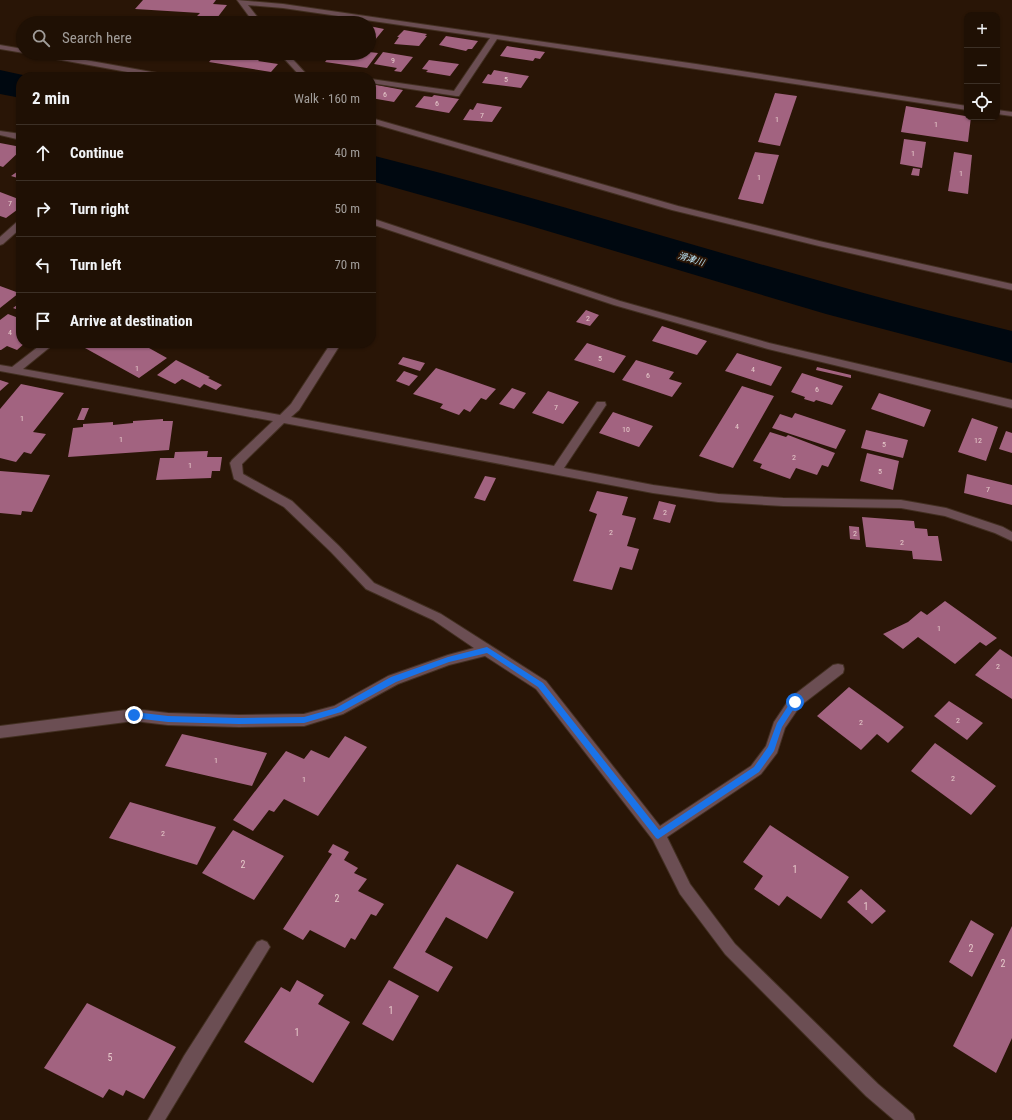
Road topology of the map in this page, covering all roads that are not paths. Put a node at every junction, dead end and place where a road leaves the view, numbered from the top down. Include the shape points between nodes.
1 (242, 1) edge
2 (253, 16) edge
3 (349, 16) edge
4 (376, 20) edge
5 (494, 38) junction
6 (0, 47) edge
7 (16, 50) edge
8 (73, 60) edge
9 (289, 60) edge
10 (140, 72) edge
11 (300, 72) edge
12 (376, 82) edge
13 (964, 108) edge
14 (1000, 112) edge
15 (1012, 114) edge
16 (376, 121) edge
17 (0, 133) edge
18 (16, 136) edge
19 (376, 223) edge
20 (16, 228) edge
21 (0, 242) edge
22 (1012, 287) edge
23 (44, 348) edge
24 (333, 348) edge
25 (0, 368) edge
26 (15, 370) junction
27 (1012, 404) edge
28 (601, 405) dead end
29 (280, 420) junction
30 (556, 471) junction
31 (1012, 537) edge
32 (487, 650) junction
33 (838, 669) dead end
34 (0, 732) edge
35 (658, 835) junction
36 (262, 947) dead end
37 (156, 1120) edge
38 (907, 1120) edge

1 - 2 street
1 - 3 street
4 - 5 street
5 - 12 street via 456,94
5 - 13 street
6 - 7 street
8 - 10 street
9 - 11 street
14 - 15 street
16 - 22 street via 626,195 792,238
17 - 18 street
19 - 27 street via 617,303 738,337
20 - 21 street
23 - 26 street
24 - 29 street via 296,407
25 - 26 street
26 - 29 street
28 - 30 street
29 - 30 street
29 - 32 street via 236,463 238,476 288,504 370,586 437,618
30 - 31 street via 718,498 901,504 946,512
32 - 34 street via 448,660 393,680 338,710 304,720 176,720 134,715
32 - 35 street via 541,685
33 - 35 street via 795,702 779,726 772,749 756,770
35 - 38 street via 685,889 730,949 872,1090
36 - 37 street

